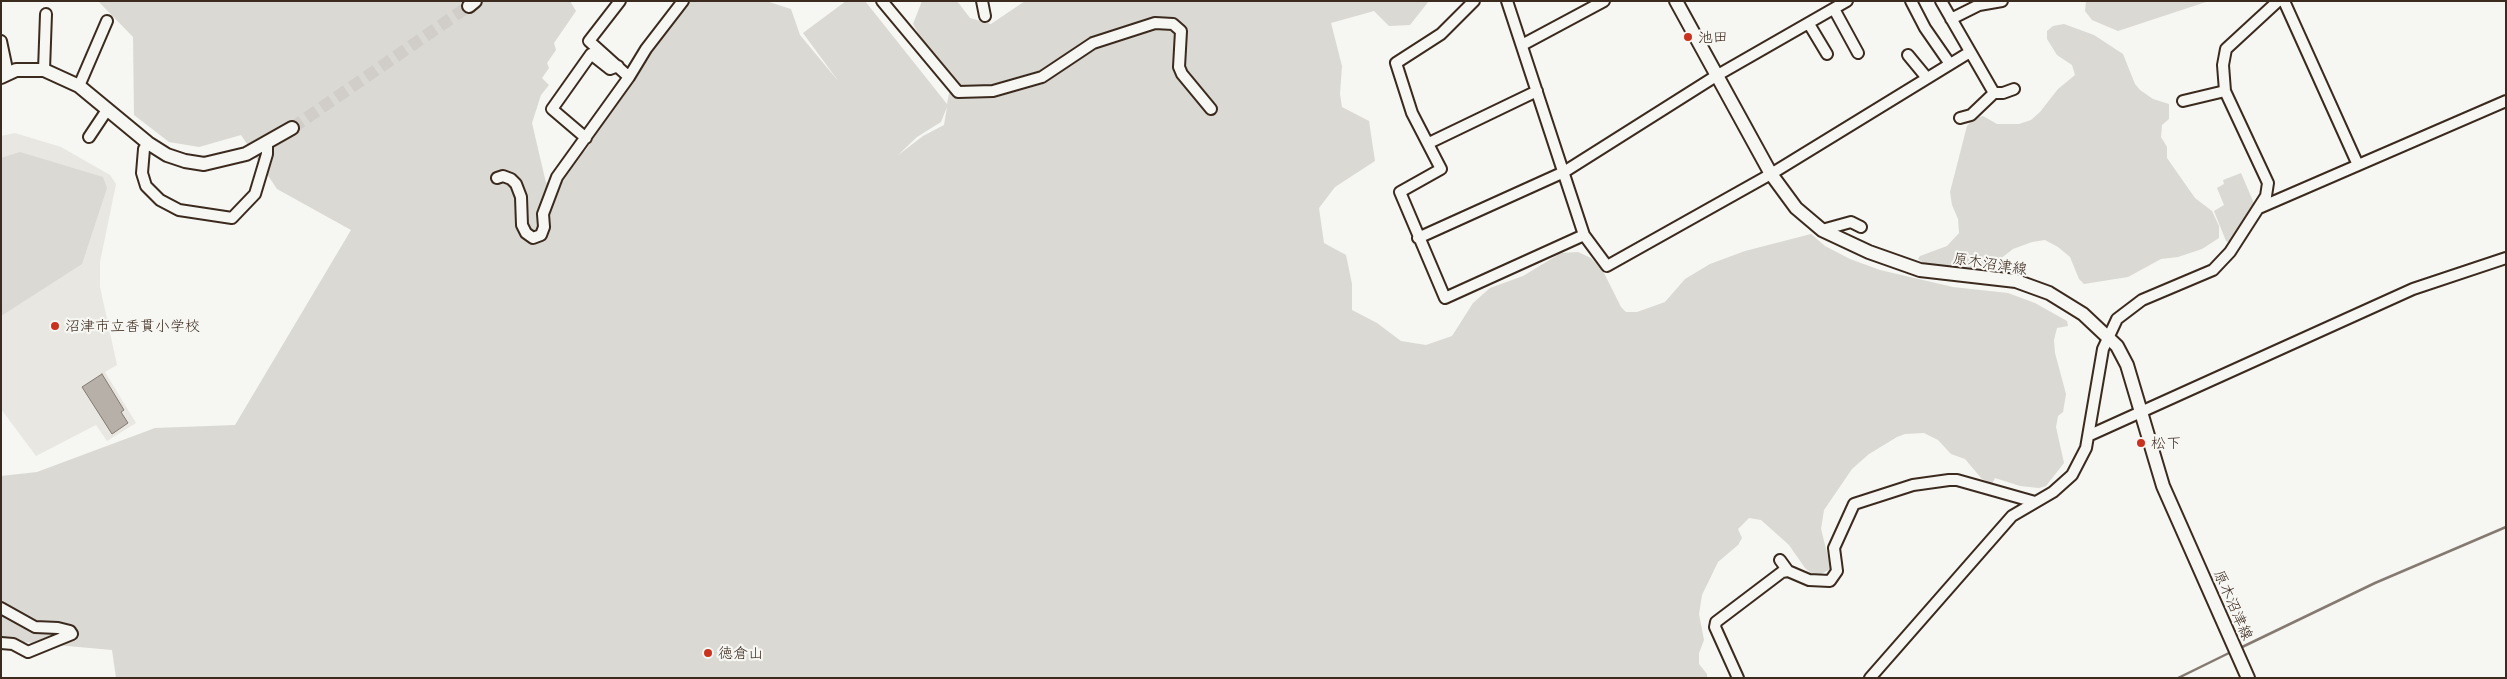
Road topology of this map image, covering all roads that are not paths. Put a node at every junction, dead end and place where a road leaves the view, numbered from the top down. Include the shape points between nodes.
1 (620, 1) edge
2 (683, 1) edge
3 (882, 1) edge
4 (982, 1) edge
5 (1474, 1) edge
6 (1507, 1) edge
7 (1604, 1) edge
8 (1676, 1) edge
9 (1846, 1) edge
10 (1911, 1) edge
11 (1941, 1) edge
12 (2002, 1) edge
13 (2278, 1) edge
14 (2284, 1) edge
15 (1834, 9) junction
16 (46, 14) dead end
17 (985, 16) dead end
18 (1951, 19) junction
19 (107, 20) dead end
20 (1809, 24) junction
21 (1, 41) edge
22 (1522, 45) junction
23 (1970, 52) junction
24 (1858, 53) dead end
25 (1827, 54) dead end
26 (1908, 54) dead end
27 (1950, 64) junction
28 (618, 66) junction
29 (44, 70) junction
30 (5, 76) edge
31 (1716, 76) junction
32 (629, 77) junction
33 (1927, 78) junction
34 (79, 86) junction
35 (2014, 90) dead end
36 (1536, 91) junction
37 (2225, 91) junction
38 (1994, 93) junction
39 (2183, 101) dead end
40 (2506, 101) edge
41 (1211, 109) dead end
42 (107, 110) junction
43 (1960, 118) dead end
44 (292, 128) tunnel mouth
45 (90, 137) dead end
46 (586, 138) junction
47 (148, 143) junction
48 (267, 143) junction
49 (1429, 143) junction
50 (2358, 165) junction
51 (1564, 172) junction
52 (1771, 174) junction
53 (498, 178) dead end
54 (2259, 208) junction
55 (1861, 226) dead end
56 (1822, 230) junction
57 (1584, 235) junction
58 (1418, 238) junction
59 (2506, 258) edge
60 (2108, 336) junction
61 (2141, 412) junction
62 (2090, 435) junction
63 (2036, 502) junction
64 (1780, 560) dead end
65 (1788, 571) junction
66 (1756, 577) dead end
67 (1764, 586) junction
68 (1731, 596) dead end
69 (1739, 604) junction
70 (1, 608) edge
71 (1, 643) edge
72 (1738, 678) edge
73 (1870, 678) edge
74 (2248, 678) edge

1 - 28 street via 589,41
2 - 32 street
3 - 41 street via 958,92 993,91 1042,77 1093,43 1155,23 1173,24 1181,31 1179,67 1182,74
4 - 17 street
5 - 49 street via 1441,34 1396,63 1412,113
6 - 22 street
7 - 22 street
8 - 31 main road, 原木沼津線
9 - 15 street
10 - 27 street
11 - 18 street
12 - 18 street via 1979,6
13 - 37 street via 2226,49 2223,64
14 - 50 street
15 - 20 street
15 - 24 street
16 - 29 street
18 - 23 street
19 - 34 street
20 - 25 street
20 - 31 street
21 - 30 street
22 - 36 street
23 - 27 street
23 - 38 street
26 - 33 street
27 - 33 street
28 - 32 street
28 - 46 street via 610,69 591,54 552,109
29 - 30 main road via 16,70
29 - 34 main road
31 - 51 street
31 - 52 main road, 原木沼津線
32 - 46 street
33 - 52 street
34 - 42 main road
35 - 38 street
36 - 49 street
36 - 51 street
37 - 39 street
37 - 54 street via 2268,183 2269,188
38 - 43 street via 1971,115
40 - 50 street
42 - 45 street
42 - 47 main road
44 - 48 main road
46 - 53 street via 557,177 543,214 541,235 533,238 526,233 516,184 503,176
47 - 48 main road via 167,155 204,164 246,154
47 - 48 street via 144,149 142,173 146,186 160,200 179,210 232,218 255,194 268,154
49 - 58 street via 1441,169 1400,192
50 - 54 street
51 - 57 street
51 - 58 street
52 - 56 main road, 原木沼津線 via 1796,208
52 - 57 street via 1607,266
54 - 60 street via 2230,252 2213,270 2142,300 2117,319
55 - 56 street via 1851,222
56 - 60 main road, 原木沼津線 via 1869,252 1920,270 2016,281 2049,293 2083,314
57 - 58 street via 1446,298
59 - 61 street via 2414,288
60 - 61 main road, 原木沼津線 via 2117,346 2126,366
60 - 62 street via 2103,349
61 - 62 street
61 - 74 main road, 原木沼津線 via 2163,486
62 - 63 street via 2084,455 2072,475 2062,486
63 - 65 street via 1957,480 1913,485 1854,504 1834,548 1837,571 1830,582 1809,580
63 - 73 street via 2012,516
64 - 65 street
65 - 67 street
66 - 67 street
67 - 69 street
68 - 69 street
69 - 72 street via 1716,624
70 - 71 street via 35,627 58,628 72,634 28,652 13,644

